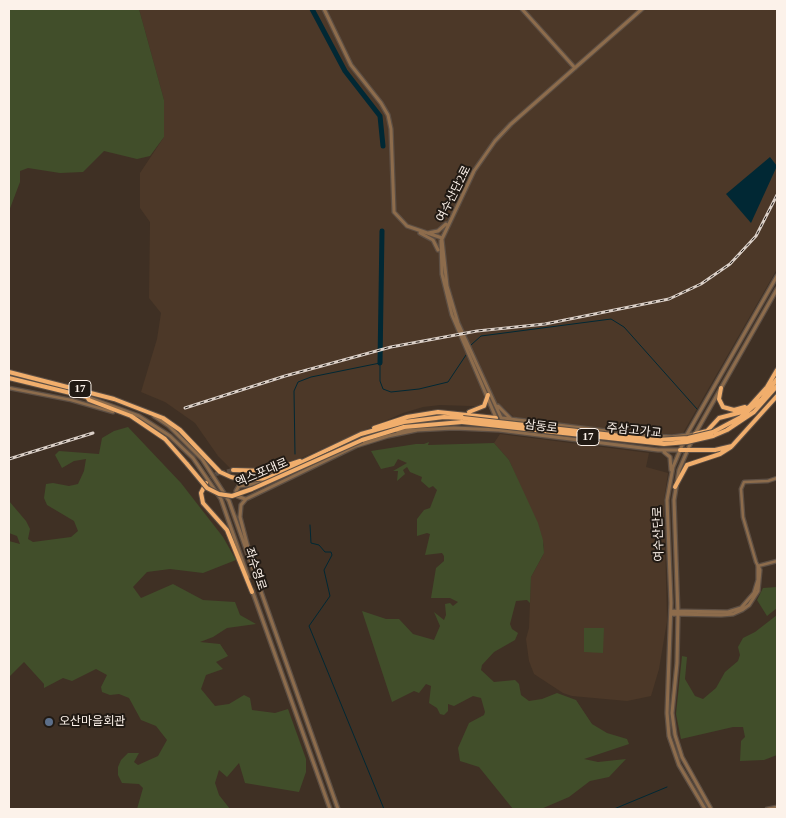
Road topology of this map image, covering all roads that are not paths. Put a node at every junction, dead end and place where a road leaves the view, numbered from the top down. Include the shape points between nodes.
1 (324, 9) edge
2 (522, 9) edge
3 (642, 9) edge
4 (575, 68) junction
5 (450, 220) junction
6 (416, 230) junction
7 (426, 233) junction
8 (442, 238) junction
9 (440, 254) junction
10 (777, 276) edge
11 (777, 289) edge
12 (777, 370) edge
13 (9, 372) edge
14 (9, 378) edge
15 (777, 379) edge
16 (777, 386) edge
17 (9, 388) edge
18 (721, 388) junction
19 (489, 394) junction
20 (777, 396) edge
21 (86, 397) junction
22 (754, 402) junction
23 (91, 403) junction
24 (113, 412) dead end
25 (149, 412) junction
26 (463, 418) junction
27 (499, 418) junction
28 (514, 420) junction
29 (431, 428) junction
30 (501, 430) junction
31 (507, 432) junction
32 (379, 434) junction
33 (695, 434) junction
34 (713, 434) junction
35 (686, 436) junction
36 (732, 446) junction
37 (658, 450) junction
38 (680, 450) junction
39 (686, 450) junction
40 (307, 459) junction
41 (233, 470) tunnel mouth
42 (671, 473) junction
43 (268, 478) junction
44 (777, 478) edge
45 (206, 483) dead end
46 (675, 487) junction
47 (246, 499) junction
48 (777, 561) edge
49 (251, 565) junction
50 (758, 566) junction
51 (252, 592) junction
52 (671, 612) junction
53 (678, 612) junction
54 (777, 807) edge
55 (330, 809) edge
56 (338, 809) edge
57 (705, 809) edge
58 (711, 809) edge
59 (767, 809) edge

1 - 6 street, 여수산단2로 via 351,65 387,112 391,129 393,209 402,223
2 - 4 street
3 - 4 street, 여수산단2로
4 - 5 street, 여수산단2로 via 495,141 474,171
5 - 7 street via 438,231
5 - 8 street, 여수산단2로
6 - 7 street, 여수산단2로
6 - 9 street via 433,240
7 - 8 street, 여수산단2로
8 - 9 street
8 - 19 street via 449,295
9 - 19 street via 443,283 452,315
10 - 35 street, 여수산단로
11 - 18 street, 여수산단로
12 - 22 highway
13 - 25 highway, 엑스포대로 / 17 via 106,396
14 - 21 highway, 엑스포대로 / 17
15 - 34 highway, 17 via 762,400
16 - 34 highway, 17 via 754,412 727,430
17 - 23 street
18 - 22 highway via 720,401 726,409 739,410
18 - 33 street, 여수산단로
19 - 26 highway via 480,409
19 - 27 street
19 - 28 street via 503,413
20 - 36 highway
21 - 23 highway, 엑스포대로 / 17
21 - 51 street, 좌수영로 via 139,416 170,436 193,458 223,504
22 - 33 highway via 742,412 716,420 707,431
23 - 24 street
23 - 32 highway, 엑스포대로 / 17, bridge via 131,416 165,439 207,488 232,496
25 - 43 highway, 엑스포대로 / 17 via 180,430 214,467 227,476 245,480
25 - 49 street, 좌수영로 via 189,444 216,479 233,512
26 - 27 highway
26 - 32 highway, 엑스포대로 / 17
26 - 34 highway, 주삼고가교 / 17, bridge via 657,440
26 - 40 highway, 엑스포대로 / 17 via 404,422 361,434
27 - 28 street, 삼동로
27 - 30 street
27 - 31 street
28 - 35 street, 삼동로 via 623,434
29 - 30 street, 삼동로
29 - 32 street
29 - 47 street via 356,446
30 - 31 street, 삼동로
31 - 37 street, 삼동로
33 - 35 street, 삼동로
33 - 39 street, 여수산단로
35 - 38 street, 여수산단로
36 - 39 highway
36 - 46 highway via 720,454 687,465
37 - 38 street, 삼동로
37 - 42 street via 670,457
38 - 39 highway
38 - 42 street, 여수산단로
39 - 46 street, 여수산단로
40 - 41 highway via 274,470
40 - 43 highway, 엑스포대로 / 17
42 - 52 street, 여수산단로 via 667,500
43 - 47 street via 261,483 238,486 237,496
44 - 50 street via 741,485 743,517
45 - 51 highway via 202,500 227,530
46 - 53 street, 여수산단로
47 - 49 street via 241,505 240,517
48 - 50 street
49 - 56 street, 좌수영로
50 - 53 street via 758,591 742,610 720,615
51 - 55 street, 좌수영로
52 - 53 street
52 - 57 street, 여수산단로 via 669,736 679,765
53 - 58 street, 여수산단로 via 673,722 682,757
54 - 59 street

